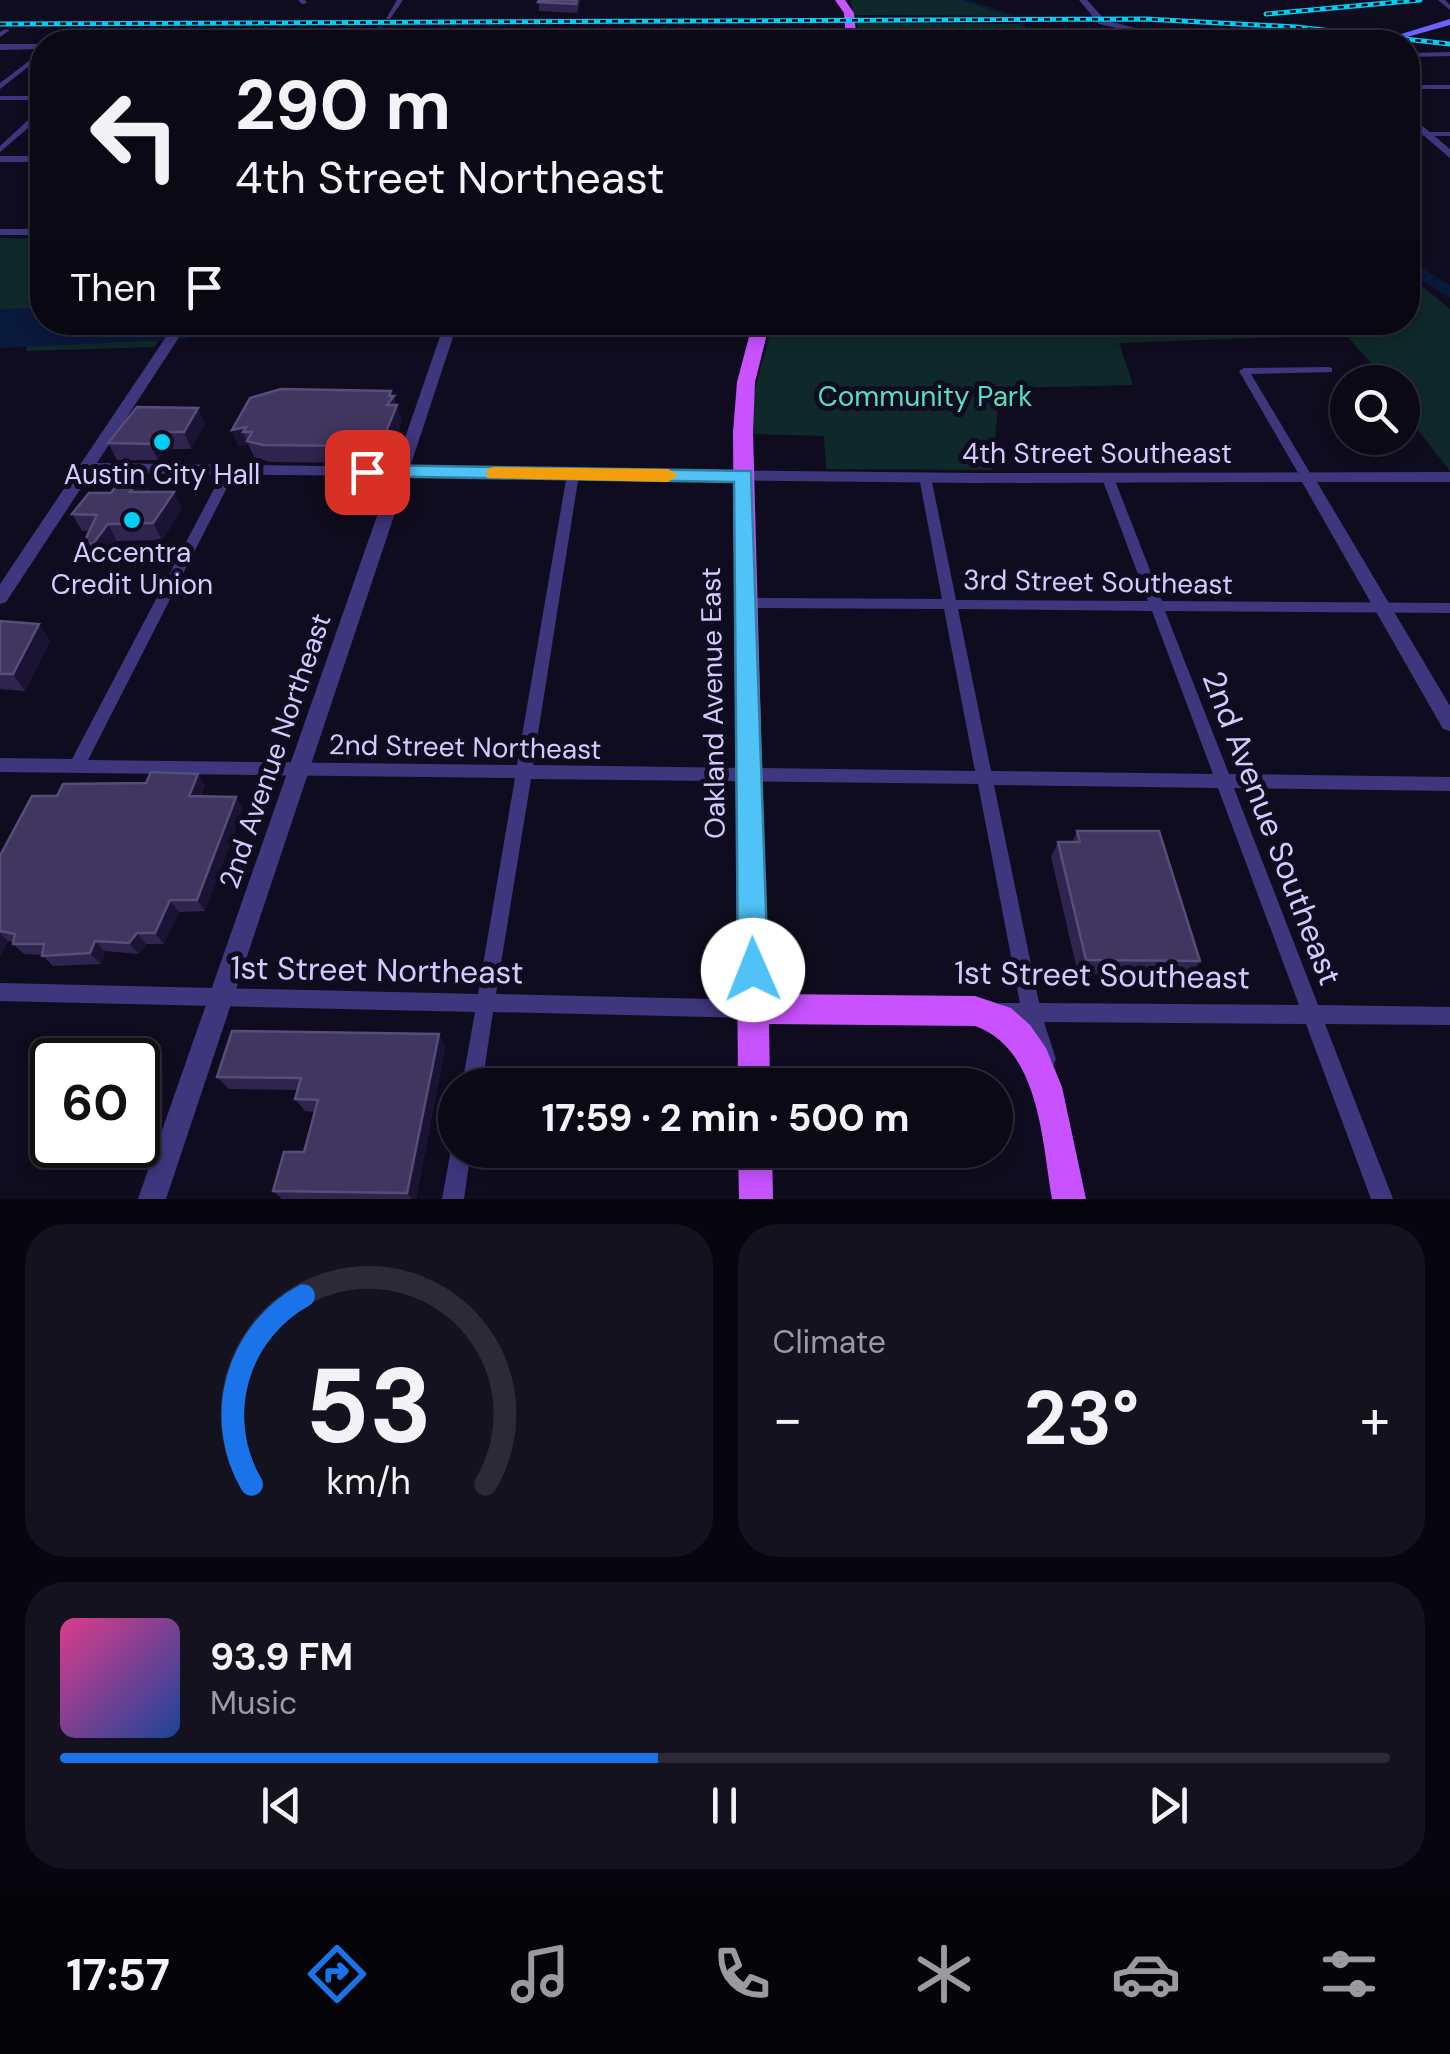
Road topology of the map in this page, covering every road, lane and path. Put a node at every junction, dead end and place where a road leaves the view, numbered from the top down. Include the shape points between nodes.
1 (400, 0) edge
2 (1082, 0) edge
3 (1441, 0) edge
4 (1450, 8) edge
5 (388, 18) dead end
6 (1450, 22) edge
7 (1132, 30) edge
8 (1420, 31) edge
9 (0, 47) edge
10 (30, 49) edge
11 (1420, 54) edge
12 (1450, 54) edge
13 (30, 61) edge
14 (0, 87) edge
15 (1420, 87) edge
16 (1450, 87) edge
17 (0, 98) edge
18 (30, 98) edge
19 (30, 123) edge
20 (1420, 128) edge
21 (1426, 134) junction
22 (1450, 134) edge
23 (0, 150) edge
24 (1450, 155) edge
25 (0, 159) edge
26 (30, 159) edge
27 (0, 232) edge
28 (30, 232) edge
29 (175, 335) edge
30 (448, 335) edge
31 (759, 335) edge
32 (1328, 370) dead end
33 (88, 468) junction
34 (231, 468) junction
35 (400, 473) junction
36 (573, 474) junction
37 (744, 476) junction
38 (925, 477) junction
39 (1450, 477) edge
40 (1108, 478) junction
41 (1307, 478) junction
42 (0, 598) edge
43 (746, 603) junction
44 (949, 605) junction
45 (1156, 608) junction
46 (1450, 608) edge
47 (1384, 609) junction
48 (1450, 723) edge
49 (0, 765) edge
50 (77, 765) junction
51 (300, 769) junction
52 (524, 772) junction
53 (750, 776) junction
54 (984, 778) junction
55 (1222, 781) junction
56 (1450, 784) edge
57 (0, 992) edge
58 (223, 997) junction
59 (486, 1002) junction
60 (753, 1009) junction
61 (975, 1011) junction
62 (1031, 1012) junction
63 (1311, 1014) junction
64 (1450, 1016) edge
65 (475, 1068) edge
66 (754, 1068) edge
67 (1050, 1104) junction
68 (458, 1168) edge
69 (755, 1168) edge
70 (152, 1199) edge
71 (453, 1199) edge
72 (756, 1199) edge
73 (1070, 1199) edge
74 (1382, 1199) edge

1 - 5 street
2 - 7 street via 1095,16
3 - 4 street
6 - 8 main road
9 - 10 street
11 - 12 street
13 - 14 street
15 - 16 street
17 - 18 street
19 - 23 street
20 - 21 street
21 - 22 street
21 - 24 street
25 - 26 street
27 - 28 street
29 - 33 street
30 - 35 street, 2nd Avenue Northeast
31 - 37 main road, Oakland Avenue East via 744,397
32 - 41 street via 1244,371
33 - 34 street, 4th Street Southeast
33 - 42 street
34 - 35 street, 4th Street Southeast
34 - 50 street
35 - 36 street, 4th Street Southeast
35 - 51 street, 2nd Avenue Northeast
36 - 37 street, 4th Street Southeast
36 - 52 street
37 - 38 street, 4th Street Southeast
37 - 43 main road, Oakland Avenue East
38 - 40 street, 4th Street Southeast
38 - 44 street
39 - 41 street, 4th Street Southeast
40 - 41 street, 4th Street Southeast
40 - 45 street, 2nd Avenue Southeast
41 - 47 street
43 - 44 street, 3rd Street Southeast
43 - 53 main road, Oakland Avenue East
44 - 45 street, 3rd Street Southeast
44 - 54 street
45 - 47 street, 3rd Street Southeast
45 - 55 street, 2nd Avenue Southeast
46 - 47 street, 3rd Street Southeast
47 - 48 street
49 - 50 street, 2nd Street Northeast
50 - 51 street, 2nd Street Northeast
51 - 52 street, 2nd Street Northeast
51 - 58 street, 2nd Avenue Northeast
52 - 53 street, 2nd Street Northeast
52 - 59 street
53 - 54 street, 2nd Street Northeast
53 - 60 main road, Oakland Avenue East
54 - 55 street, 2nd Street Northeast
54 - 62 street
55 - 56 street, 2nd Street Northeast
55 - 63 street, 2nd Avenue Southeast
57 - 58 street, 1st Street Northeast
58 - 59 street, 1st Street Northeast
58 - 70 street, 2nd Avenue Northeast
59 - 60 street, 1st Street Northeast
59 - 65 street
60 - 61 main road, 1st Street Southeast
60 - 66 main road, Oakland Avenue East
61 - 62 street, 1st Street Southeast
61 - 67 main road via 999,1018 1023,1040
62 - 63 street, 1st Street Southeast
62 - 67 street via 1045,1052
63 - 64 street, 1st Street Southeast
63 - 74 street, 2nd Avenue Southeast
67 - 73 main road
68 - 71 street
69 - 72 main road

